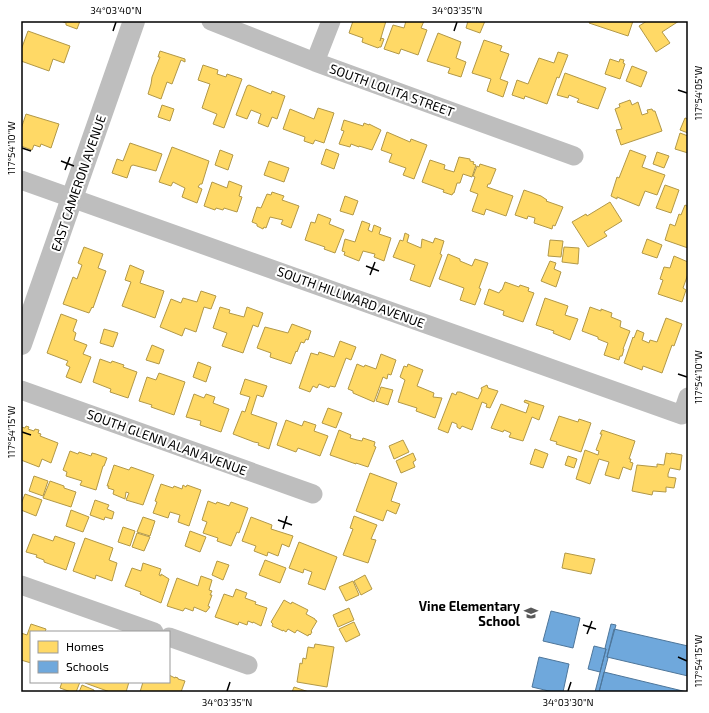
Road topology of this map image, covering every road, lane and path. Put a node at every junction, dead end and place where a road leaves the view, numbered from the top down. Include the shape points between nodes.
1 (134, 21) edge
2 (211, 21) edge
3 (331, 21) edge
4 (315, 62) junction
5 (574, 156) dead end
6 (21, 180) edge
7 (72, 198) junction
8 (21, 344) edge
9 (21, 390) edge
10 (688, 397) edge
11 (313, 494) dead end
12 (21, 585) edge
13 (151, 631) edge
14 (170, 637) edge
15 (248, 665) dead end

1 - 7 main road, EAST CAMERON AVENUE
2 - 4 street, SOUTH LOLITA STREET
3 - 4 street
4 - 5 street, SOUTH LOLITA STREET
6 - 7 street, SOUTH HILLWARD AVENUE
7 - 8 main road, EAST CAMERON AVENUE
7 - 10 street, SOUTH HILLWARD AVENUE via 682,414
9 - 11 street, SOUTH GLENN ALAN AVENUE
12 - 13 street
14 - 15 street

